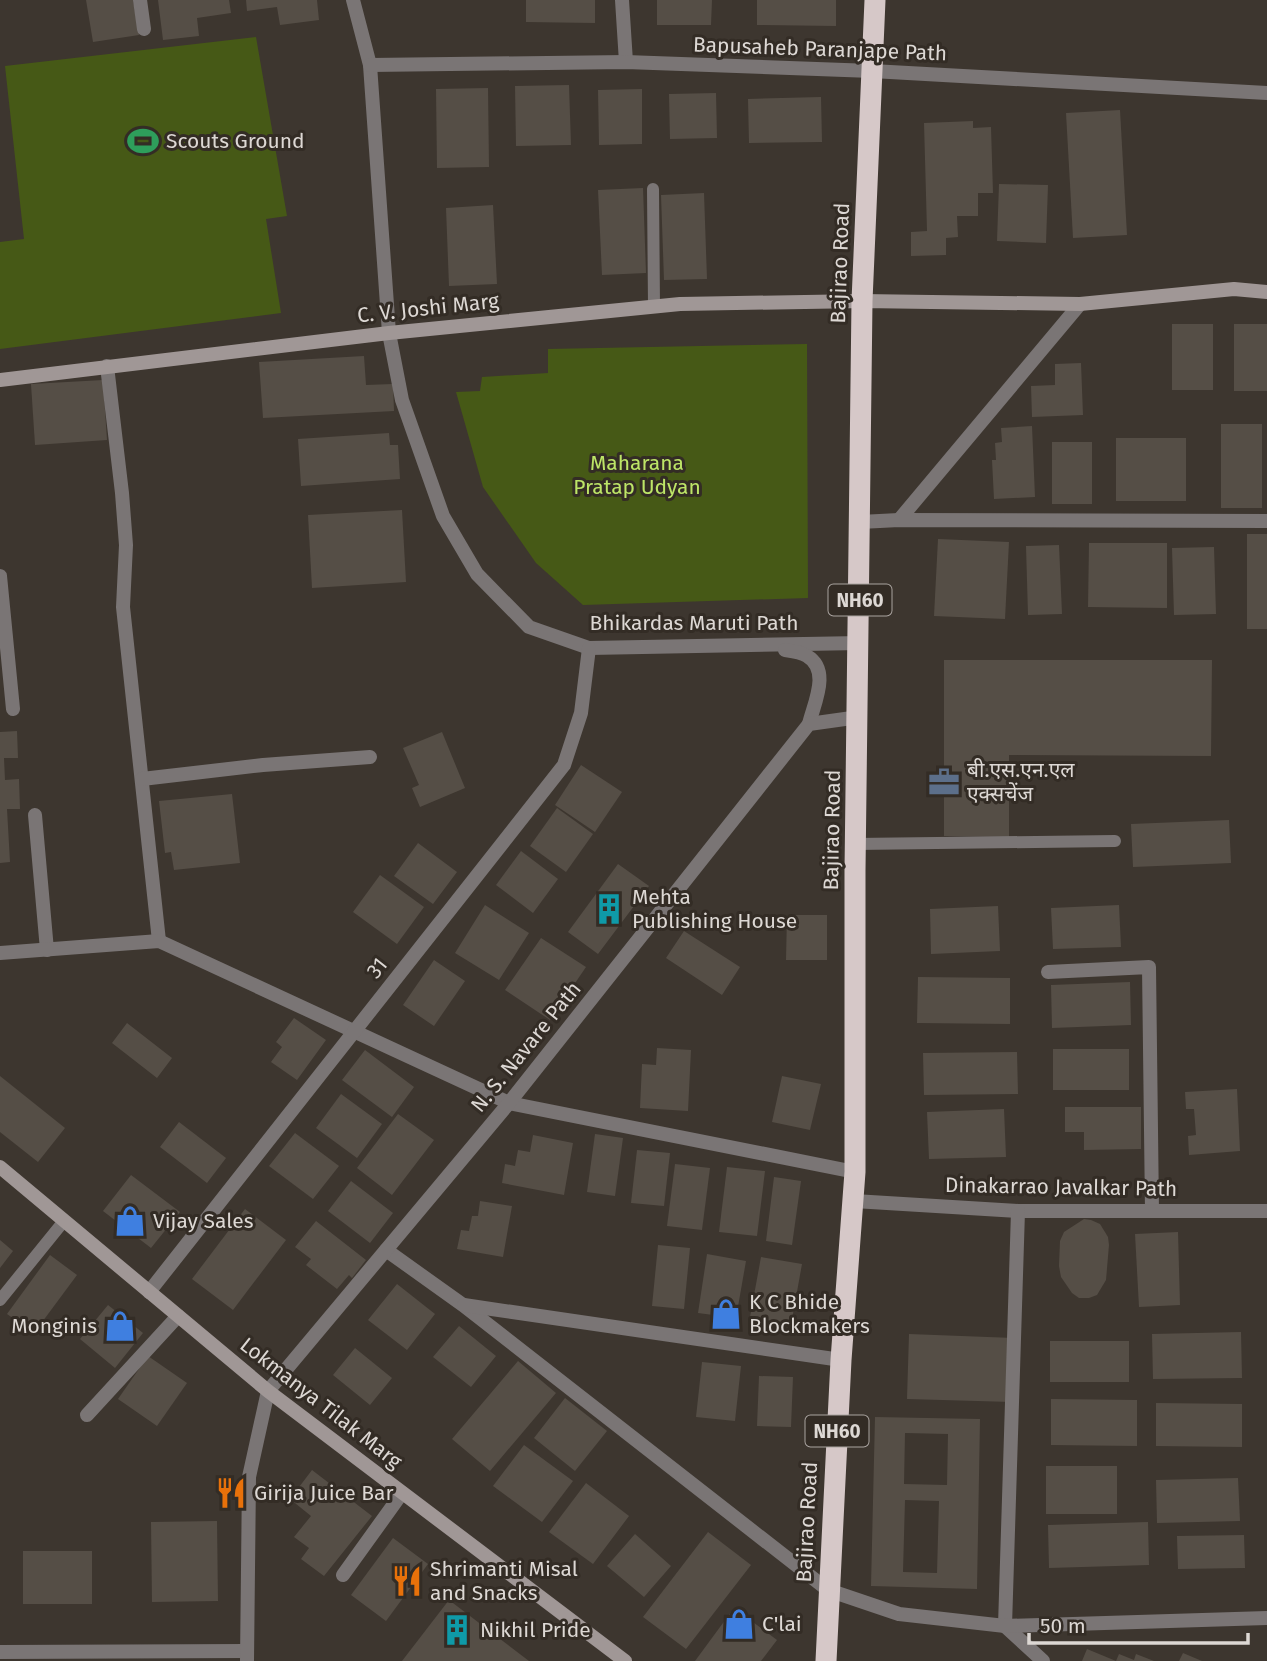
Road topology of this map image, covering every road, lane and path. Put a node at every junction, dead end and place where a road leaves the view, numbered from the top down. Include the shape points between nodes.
1 (140, 0) edge
2 (353, 0) edge
3 (622, 0) edge
4 (876, 0) edge
5 (144, 29) dead end
6 (626, 62) junction
7 (370, 65) junction
8 (873, 71) junction
9 (1267, 93) edge
10 (653, 189) dead end
11 (1267, 292) edge
12 (862, 302) junction
13 (1080, 304) junction
14 (654, 306) junction
15 (389, 332) junction
16 (107, 366) junction
17 (0, 380) edge
18 (899, 520) junction
19 (1267, 521) edge
20 (860, 522) junction
21 (0, 576) edge
22 (860, 643) junction
23 (770, 645) junction
24 (589, 648) junction
25 (12, 709) dead end
26 (859, 717) junction
27 (809, 724) junction
28 (370, 757) dead end
29 (142, 779) junction
30 (35, 815) dead end
31 (1115, 841) dead end
32 (855, 844) junction
33 (159, 941) junction
34 (47, 950) junction
35 (0, 953) edge
36 (1048, 972) dead end
37 (354, 1032) junction
38 (509, 1103) junction
39 (0, 1167) edge
40 (855, 1172) junction
41 (854, 1201) junction
42 (1018, 1211) junction
43 (1152, 1211) junction
44 (1267, 1211) edge
45 (64, 1221) junction
46 (387, 1250) junction
47 (149, 1292) junction
48 (0, 1300) edge
49 (463, 1305) junction
50 (178, 1316) junction
51 (841, 1360) junction
52 (268, 1391) junction
53 (88, 1415) dead end
54 (402, 1493) junction
55 (344, 1575) dead end
56 (828, 1590) junction
57 (1267, 1618) edge
58 (1005, 1626) junction
59 (0, 1652) edge
60 (247, 1656) edge
61 (1036, 1659) edge
62 (625, 1661) edge
63 (825, 1661) edge

1 - 5 street
2 - 7 street, Bhikardas Maruti Path
3 - 6 street
4 - 8 highway, Bajirao Road / NH60
6 - 7 street, Bapusaheb Paranjape Path
6 - 8 street, Bapusaheb Paranjape Path
7 - 15 street, Bhikardas Maruti Path
8 - 9 street, Bapusaheb Paranjape Path
8 - 12 highway, Bajirao Road / NH60
10 - 14 lane
11 - 13 street, C. V. Joshi Marg via 1234,289
12 - 13 street, C. V. Joshi Marg
12 - 14 street, C. V. Joshi Marg
12 - 20 highway, Bajirao Road / NH60
13 - 18 street
14 - 15 street, C. V. Joshi Marg
15 - 16 street, C. V. Joshi Marg
15 - 24 street, Bhikardas Maruti Path via 402,400 443,516 477,574 529,626
16 - 17 street, C. V. Joshi Marg
16 - 29 street via 126,545 123,607
18 - 19 street
18 - 20 street
20 - 22 highway, Bajirao Road / NH60
21 - 25 street
22 - 23 street, Bhikardas Maruti Path
22 - 26 highway, Bajirao Road / NH60
23 - 24 street, Bhikardas Maruti Path
23 - 27 street, N. S. Navare Path via 807,656 819,667
24 - 37 street, 31 via 581,713 564,765
26 - 27 street
26 - 32 highway, Bajirao Road / NH60
27 - 38 street, N. S. Navare Path
28 - 29 street
29 - 33 street
30 - 34 street
31 - 32 lane
32 - 40 highway, Bajirao Road / NH60
33 - 34 street
33 - 37 street
34 - 35 street
36 - 43 street via 1149,967
37 - 38 street
37 - 47 street, 31
38 - 40 street
38 - 46 street, N. S. Navare Path
39 - 45 street, Lokmanya Tilak Marg
40 - 41 highway, Bajirao Road / NH60
41 - 42 street, Dinakarrao Javalkar Path
41 - 51 highway, Bajirao Road / NH60
42 - 43 street, Dinakarrao Javalkar Path
42 - 58 street
43 - 44 street, Dinakarrao Javalkar Path
45 - 47 street, Lokmanya Tilak Marg
45 - 48 lane
46 - 49 street
46 - 52 street, N. S. Navare Path
47 - 50 street, Lokmanya Tilak Marg
49 - 51 street
49 - 56 street
50 - 52 street, Lokmanya Tilak Marg
50 - 53 street
51 - 56 highway, Bajirao Road / NH60
52 - 54 street, Lokmanya Tilak Marg
52 - 60 street via 248,1476
54 - 55 street
54 - 62 street, Lokmanya Tilak Marg
56 - 58 street via 899,1614
56 - 63 highway, Bajirao Road / NH60
57 - 58 street
58 - 61 street
59 - 60 street

